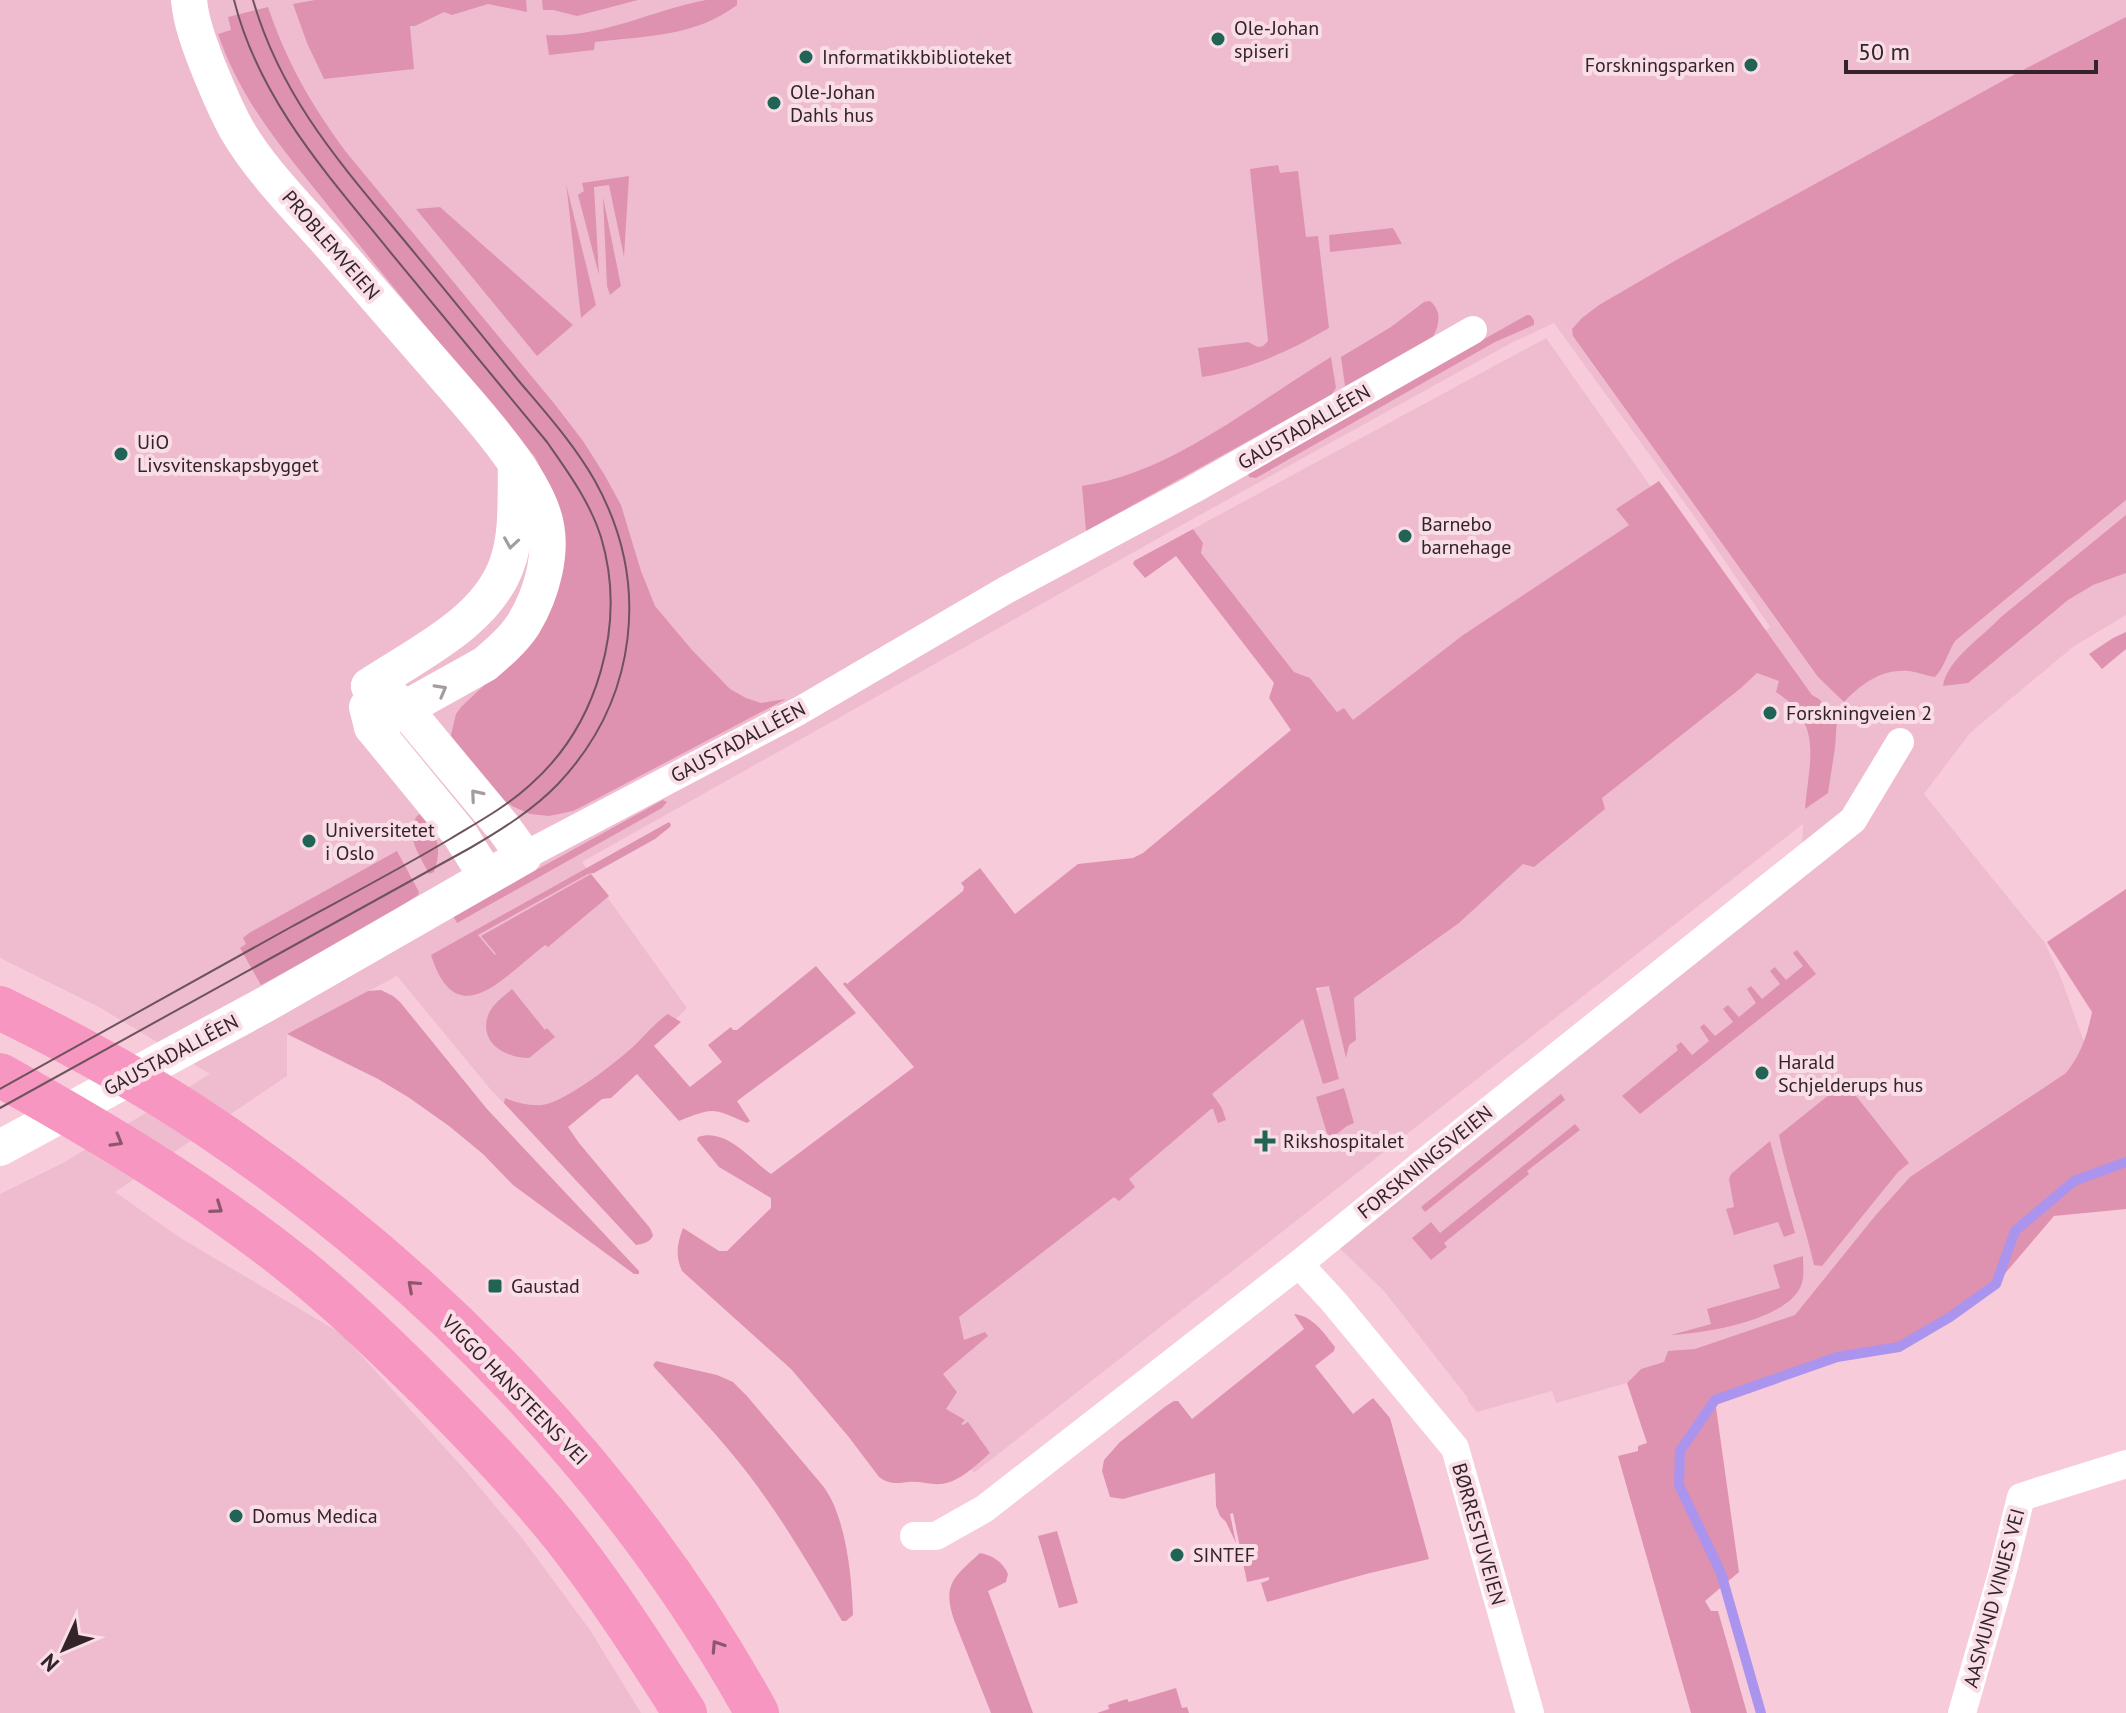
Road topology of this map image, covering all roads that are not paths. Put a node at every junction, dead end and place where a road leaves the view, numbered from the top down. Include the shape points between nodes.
1 (189, 0) edge
2 (1473, 330) dead end
3 (516, 465) junction
4 (369, 686) junction
5 (405, 709) junction
6 (372, 727) junction
7 (1900, 742) dead end
8 (524, 856) junction
9 (487, 877) junction
10 (0, 1008) edge
11 (0, 1075) edge
12 (0, 1148) edge
13 (1299, 1264) junction
14 (372, 1332) junction
15 (2126, 1464) edge
16 (914, 1536) dead end
17 (654, 1713) edge
18 (685, 1713) edge
19 (757, 1713) edge
20 (1530, 1713) edge
21 (1962, 1713) edge

1 - 3 street, PROBLEMVEIEN via 209,69 246,143
2 - 8 street, GAUSTADALLÉEN via 799,711
3 -> 4 street via 512,543 489,598 461,625
5 -> 3 street, PROBLEMVEIEN via 498,653 534,604 548,551 547,532 532,490
4 - 5 street via 389,694
4 - 6 street
5 - 6 street, PROBLEMVEIEN
8 -> 5 street
6 - 9 street via 459,833
7 - 13 street, FORSKNINGSVEIEN via 1853,820
8 - 9 street, GAUSTADALLÉEN
9 - 12 street, GAUSTADALLÉEN
19 -> 10 highway, VIGGO HANSTEENS VEI via 707,1630 592,1471 511,1380 392,1267 210,1127 109,1064
11 -> 14 highway via 153,1164 298,1268
13 - 16 street, FORSKNINGSVEIEN via 984,1509 936,1536
13 - 20 street, BØRRESTUVEIEN via 1455,1448
14 - 17 highway via 422,1408 477,1468 576,1595
14 - 18 highway via 478,1437 562,1534
15 - 21 street, AASMUND VINJES VEI via 2021,1497

